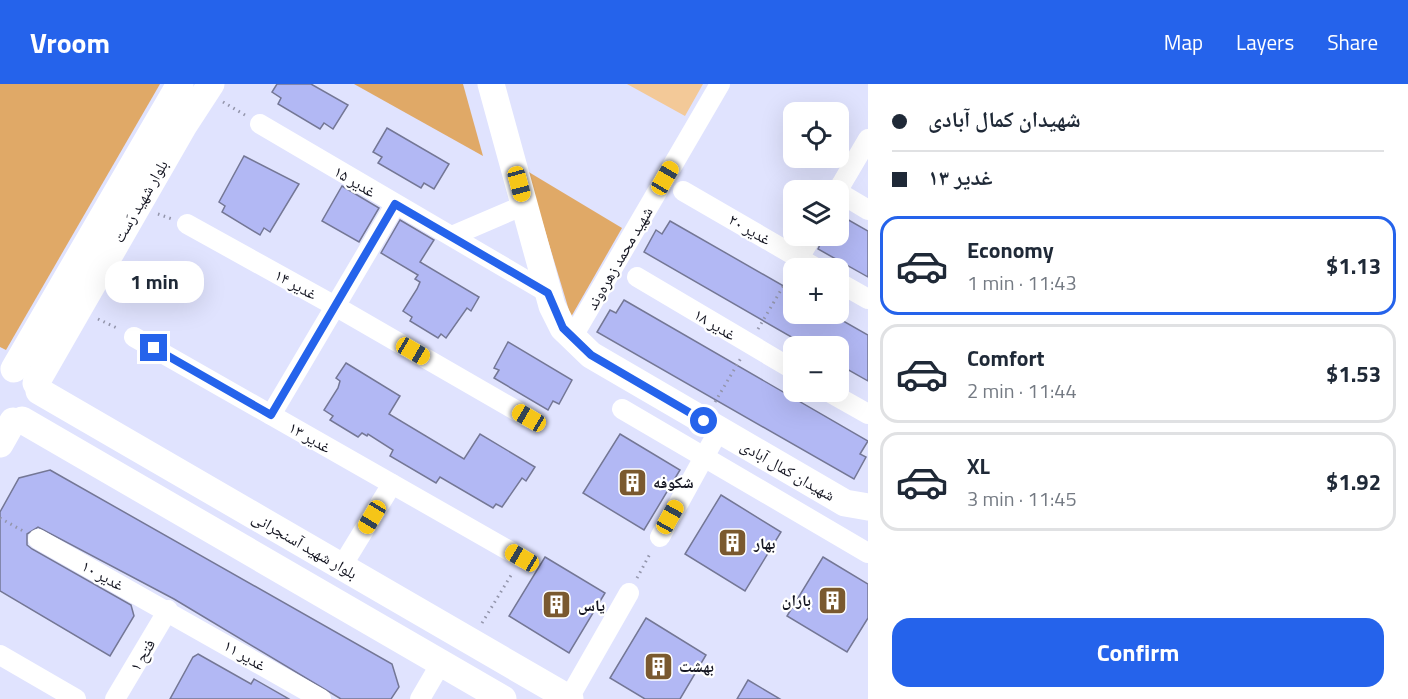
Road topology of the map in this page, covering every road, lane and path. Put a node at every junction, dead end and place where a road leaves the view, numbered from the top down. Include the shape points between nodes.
1 (491, 84) edge
2 (720, 84) edge
3 (198, 86) edge
4 (260, 124) joint
5 (868, 139) edge
6 (861, 167) edge
7 (849, 180) edge
8 (683, 190) dead end
9 (849, 198) edge
10 (395, 204) junction
11 (524, 205) junction
12 (137, 207) junction
13 (868, 210) edge
14 (188, 224) joint
15 (452, 236) junction
16 (806, 246) edge
17 (799, 258) joint
18 (637, 277) dead end
19 (849, 288) edge
20 (548, 293) junction
21 (868, 299) edge
22 (335, 306) junction
23 (78, 309) junction
24 (134, 337) joint
25 (572, 338) junction
26 (783, 363) edge
27 (16, 376) edge
28 (847, 402) edge
29 (622, 409) dead end
30 (868, 414) edge
31 (271, 415) junction
32 (529, 418) dead end
33 (9, 425) edge
34 (719, 430) junction
35 (703, 458) junction
36 (392, 484) junction
37 (868, 507) edge
38 (0, 518) edge
39 (660, 537) joint
40 (38, 539) joint
41 (868, 553) edge
42 (522, 558) joint
43 (342, 566) junction
44 (628, 593) joint
45 (168, 610) junction
46 (471, 641) junction
47 (0, 655) edge
48 (441, 663) junction
49 (76, 699) edge
50 (116, 699) edge
51 (321, 699) edge
52 (420, 699) edge
53 (503, 699) edge
54 (570, 699) edge

1 - 11 main road, شهیدان کمال آبادی
2 - 25 street, شهید محمد زهره‌وند
3 - 4 path
3 - 12 main road, بلوار شهید رَست
3 - 27 main road, بلوار شهید رَست
4 - 10 street, غدیر ۱۵
5 - 6 street
6 - 7 street
8 - 17 street, غدیر ۲۰
9 - 13 street
10 - 15 street, غدیر ۱۵
10 - 22 street
11 - 15 street
11 - 20 main road, شهیدان کمال آبادی
12 - 14 path
12 - 23 main road, بلوار شهید رَست
14 - 22 street, غدیر ۱۴
15 - 20 street, غدیر ۱۵
16 - 17 street
18 - 26 street, غدیر ۱۸
19 - 21 street
20 - 25 main road, شهیدان کمال آبادی via 563,328
22 - 31 street
22 - 32 street, غدیر ۱۴
23 - 24 path
23 - 27 main road, بلوار شهید رَست
24 - 31 street, غدیر ۱۳
25 - 34 main road, شهیدان کمال آبادی via 591,355
27 - 33 main road via 36,409
27 - 43 main road, بلوار شهید آسنجرانی
28 - 30 street
29 - 35 street
31 - 36 street, غدیر ۱۳
33 - 48 main road, بلوار شهید آسنجرانی
34 - 35 street
34 - 37 main road, شهیدان کمال آبادی via 845,503
35 - 39 street
35 - 41 street
36 - 42 street, غدیر ۱۳
36 - 43 street
38 - 40 path
39 - 44 path
40 - 45 street, غدیر ۱۰
42 - 46 path
43 - 46 main road, بلوار شهید آسنجرانی
44 - 54 street
45 - 50 street, فتح ۱
45 - 51 street, غدیر ۱۱
46 - 54 main road, بلوار شهید آسنجرانی
47 - 49 street
48 - 52 street
48 - 53 main road, بلوار شهید آسنجرانی

